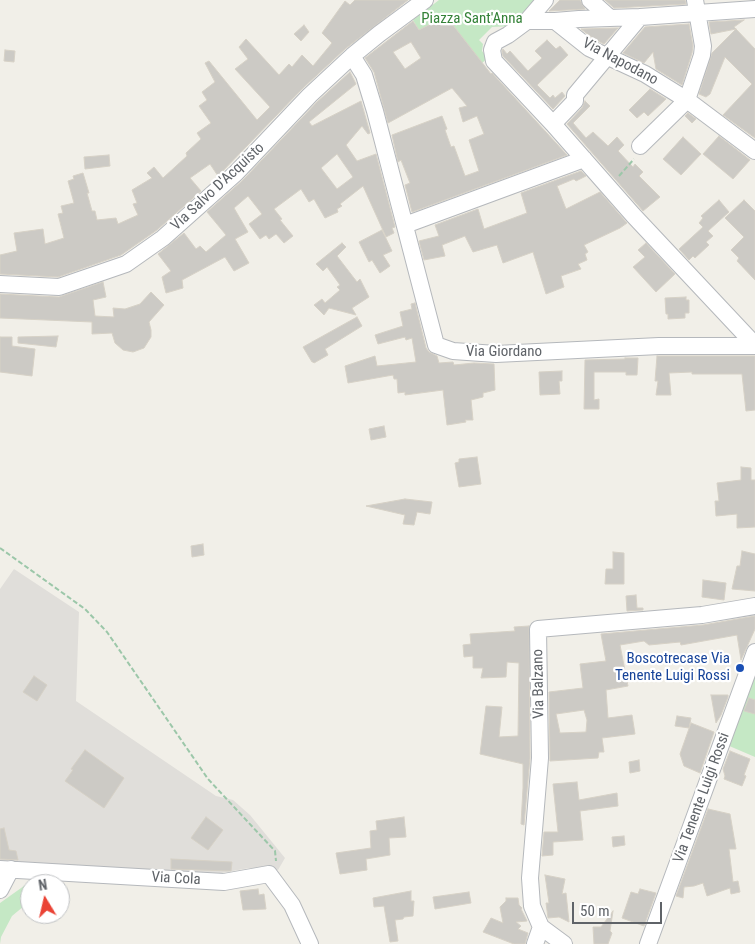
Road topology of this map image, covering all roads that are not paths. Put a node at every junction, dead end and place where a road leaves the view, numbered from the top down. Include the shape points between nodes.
1 (425, 0) edge
2 (545, 0) edge
3 (590, 0) edge
4 (697, 6) edge
5 (755, 9) edge
6 (640, 16) junction
7 (610, 18) junction
8 (527, 21) junction
9 (555, 21) junction
10 (352, 56) junction
11 (607, 57) junction
12 (687, 100) junction
13 (553, 124) junction
14 (640, 146) road end
15 (755, 151) edge
16 (584, 159) junction
17 (405, 225) junction
18 (0, 284) edge
19 (755, 346) edge
20 (755, 606) edge
21 (755, 652) edge
22 (5, 869) edge
23 (0, 890) edge
24 (541, 927) junction
25 (310, 944) edge
26 (534, 944) edge
27 (564, 944) edge
28 (648, 944) edge

1 - 10 street, Via Salvo D'Acquisto
2 - 8 street
3 - 7 street
4 - 5 street
4 - 6 street
4 - 12 street via 703,46
6 - 7 street
6 - 11 street
7 - 9 street
8 - 9 street
8 - 13 street via 496,42 492,50 494,61
9 - 11 street, Via Napodano via 589,48
10 - 17 street, Via Giordano via 364,75
10 - 18 street, Via Salvo D'Acquisto via 236,173 163,238 126,264 59,287
11 - 12 street, Via Napodano via 645,74
11 - 13 street via 575,96 575,101
12 - 14 street
12 - 15 street, Via Napodano
13 - 16 street
16 - 17 street
16 - 19 street
17 - 19 street, Via Giordano via 436,344 453,352 496,354 659,346
20 - 24 street, Via Balzano via 702,615 538,629 540,758 530,878 532,906
21 - 28 street, Via Tenente Luigi Rossi
22 - 23 street
22 - 25 street, Via Cola via 224,882 269,874 292,905
24 - 26 street
24 - 27 street

